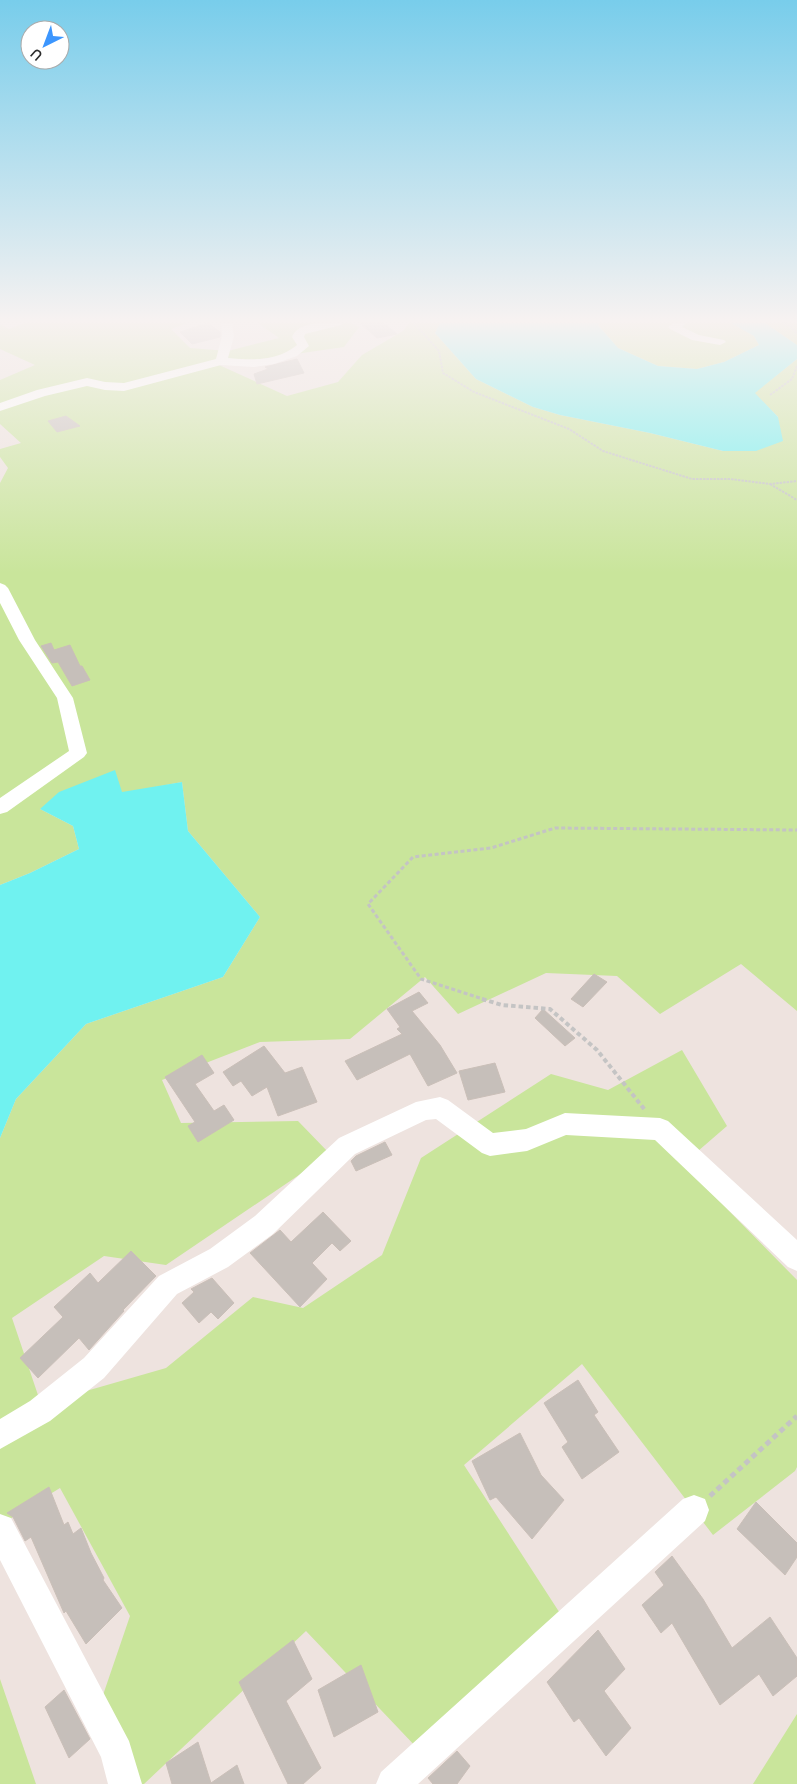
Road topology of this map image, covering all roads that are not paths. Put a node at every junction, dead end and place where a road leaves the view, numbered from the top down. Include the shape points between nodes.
1 (0, 588) edge
2 (0, 808) edge
3 (797, 1258) edge
4 (0, 1435) edge
5 (694, 1510) road end
6 (0, 1528) edge
7 (126, 1784) edge
8 (393, 1784) edge

1 - 2 street via 27,640 65,698 78,753
3 - 4 street via 660,1129 565,1124 527,1140 490,1145 440,1108 424,1110 347,1146 264,1224 219,1258 168,1285 94,1368 40,1411
5 - 8 street
6 - 7 street via 117,1753

